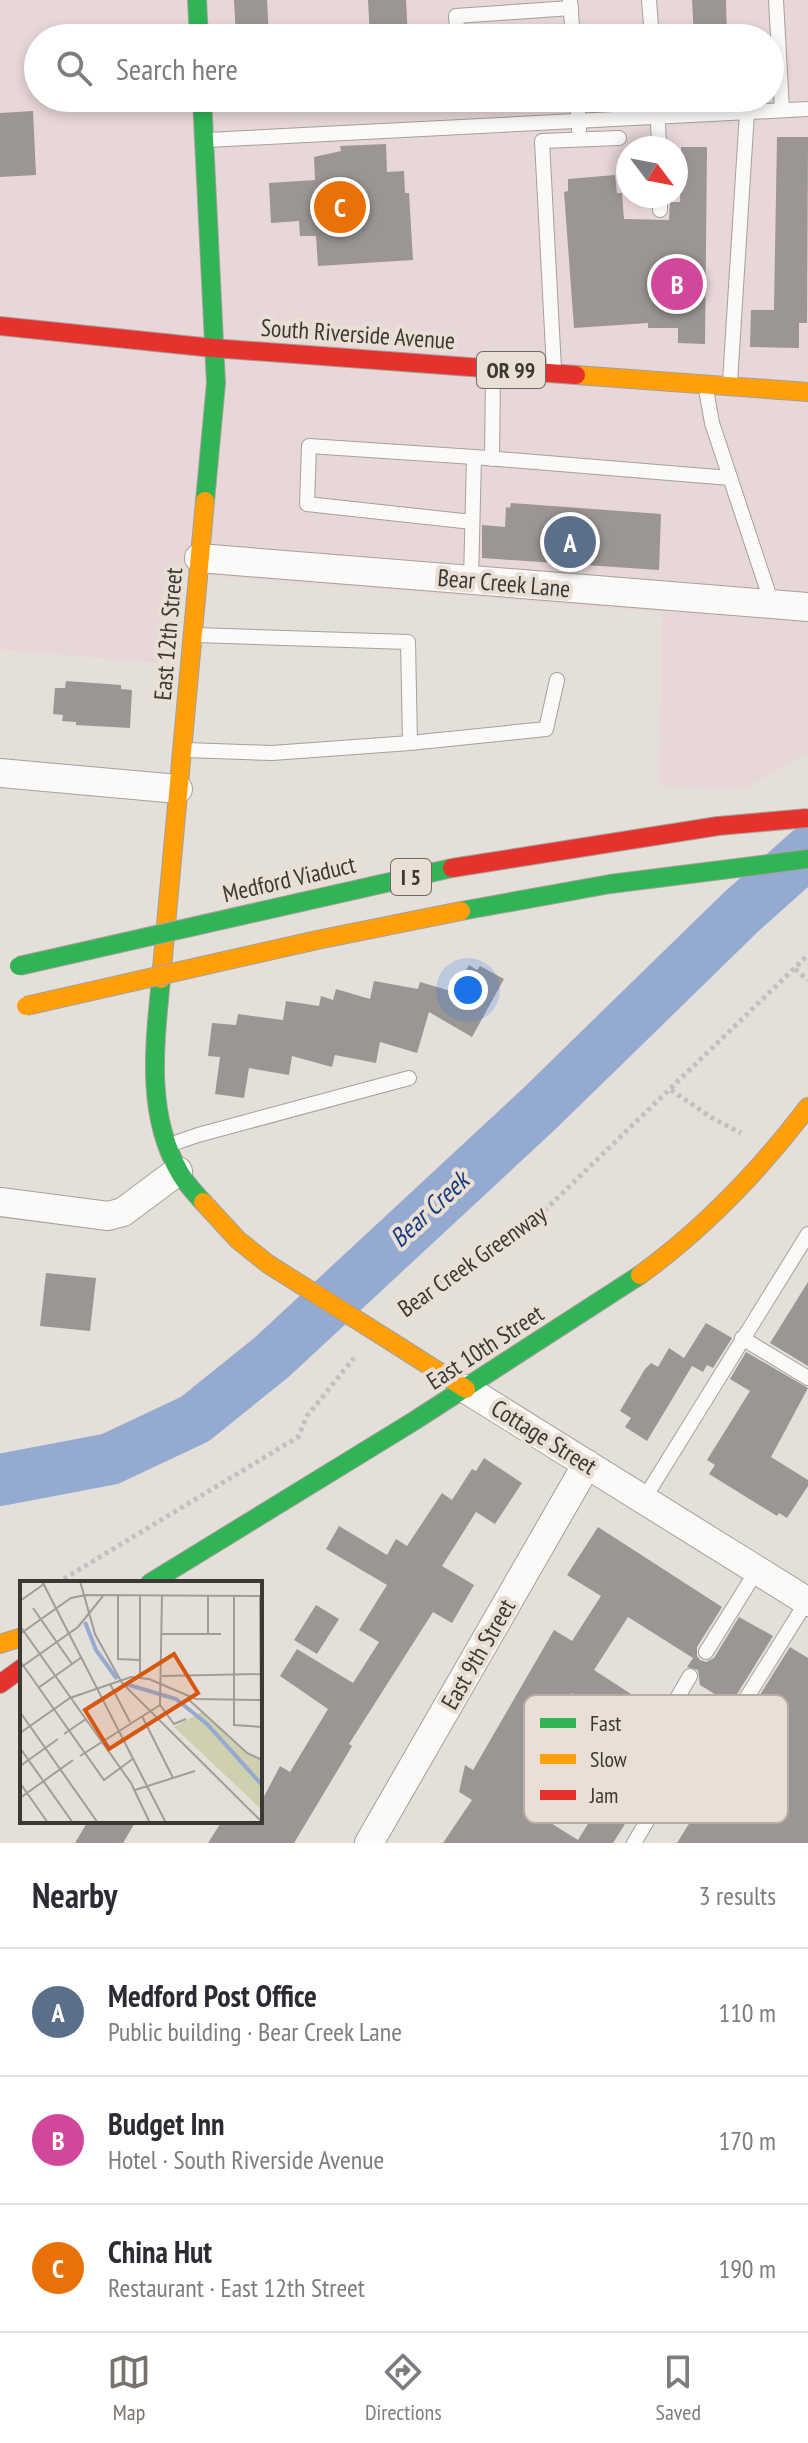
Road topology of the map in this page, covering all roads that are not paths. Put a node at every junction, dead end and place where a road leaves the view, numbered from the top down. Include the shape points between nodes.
1 (197, 0) edge
2 (649, 0) edge
3 (776, 0) edge
4 (571, 4) edge
5 (198, 24) edge
6 (457, 24) edge
7 (572, 24) edge
8 (651, 24) edge
9 (777, 24) edge
10 (808, 109) edge
11 (784, 110) edge
12 (203, 112) edge
13 (578, 112) edge
14 (658, 112) edge
15 (747, 112) joint
16 (658, 117) junction
17 (578, 121) junction
18 (659, 136) edge
19 (616, 138) edge
20 (580, 139) junction
21 (204, 140) junction
22 (0, 326) edge
23 (213, 348) junction
24 (493, 369) junction
25 (554, 373) junction
26 (705, 384) junction
27 (729, 386) junction
28 (808, 392) edge
29 (474, 457) junction
30 (492, 459) junction
31 (730, 478) junction
32 (472, 522) junction
33 (199, 558) junction
34 (471, 580) junction
35 (772, 604) junction
36 (808, 607) edge
37 (192, 635) junction
38 (557, 680) dead end
39 (410, 743) junction
40 (182, 750) junction
41 (0, 773) edge
42 (178, 789) junction
43 (808, 818) edge
44 (808, 859) edge
45 (19, 966) dead end
46 (26, 1006) dead end
47 (409, 1078) dead end
48 (808, 1107) edge
49 (799, 1137) edge
50 (173, 1158) junction
51 (0, 1202) edge
52 (808, 1234) edge
53 (742, 1338) junction
54 (808, 1378) edge
55 (466, 1389) junction
56 (587, 1464) junction
57 (644, 1499) junction
58 (757, 1570) junction
59 (153, 1581) edge
60 (808, 1601) edge
61 (20, 1638) edge
62 (0, 1644) edge
63 (706, 1652) dead end
64 (20, 1669) edge
65 (690, 1676) dead end
66 (0, 1684) edge
67 (679, 1695) edge
68 (749, 1695) edge
69 (646, 1823) edge
70 (369, 1843) edge
71 (634, 1843) edge

1 - 5 main road
2 - 8 lane
3 - 9 lane
4 - 6 lane via 456,16
4 - 7 lane
10 - 11 lane
12 - 21 main road, East 12th Street
13 - 17 lane
14 - 16 lane
15 - 16 lane
15 - 27 lane
16 - 17 lane
16 - 18 lane
17 - 20 lane
17 - 21 lane
19 - 20 lane
20 - 25 lane via 542,141
21 - 23 main road, East 12th Street
22 - 23 main road, South Riverside Avenue / OR 99
23 - 24 main road, South Riverside Avenue / OR 99
23 - 33 main road, East 12th Street via 216,383
24 - 25 main road, South Riverside Avenue / OR 99
24 - 30 lane
25 - 26 main road, South Riverside Avenue / OR 99
26 - 27 main road, South Riverside Avenue / OR 99
26 - 31 lane
27 - 28 main road, South Riverside Avenue / OR 99
29 - 30 lane
29 - 32 lane
29 - 32 lane via 309,446 307,504
30 - 31 lane
31 - 35 lane
32 - 34 lane
33 - 34 street, Bear Creek Lane
33 - 37 main road, East 12th Street
34 - 35 street, Bear Creek Lane
35 - 36 street, Bear Creek Lane
37 - 39 lane via 408,642
37 - 40 main road, East 12th Street
38 - 39 lane via 546,729
39 - 40 lane via 272,753
40 - 42 main road, East 12th Street
41 - 42 street
42 - 50 main road, East 12th Street via 154,1059 160,1120
43 - 45 main road, Medford Viaduct / I 5, bridge via 718,826 467,864
44 - 46 main road, I 5, bridge via 716,868 475,907
47 - 50 lane via 198,1135
48 - 49 main road, East 10th Street
49 - 55 main road, East 10th Street via 667,1255
50 - 51 street via 123,1212 108,1216
50 - 55 main road, Cottage Street, bridge via 203,1202 268,1264
52 - 53 lane
53 - 54 lane
53 - 57 lane
55 - 56 street, Cottage Street
55 - 59 main road, East 10th Street
56 - 57 street, Cottage Street
56 - 70 street, East 9th Street
57 - 58 street, Cottage Street
58 - 60 street, Cottage Street
58 - 63 lane
60 - 68 lane
61 - 62 main road
64 - 66 main road
65 - 67 lane
69 - 71 lane

